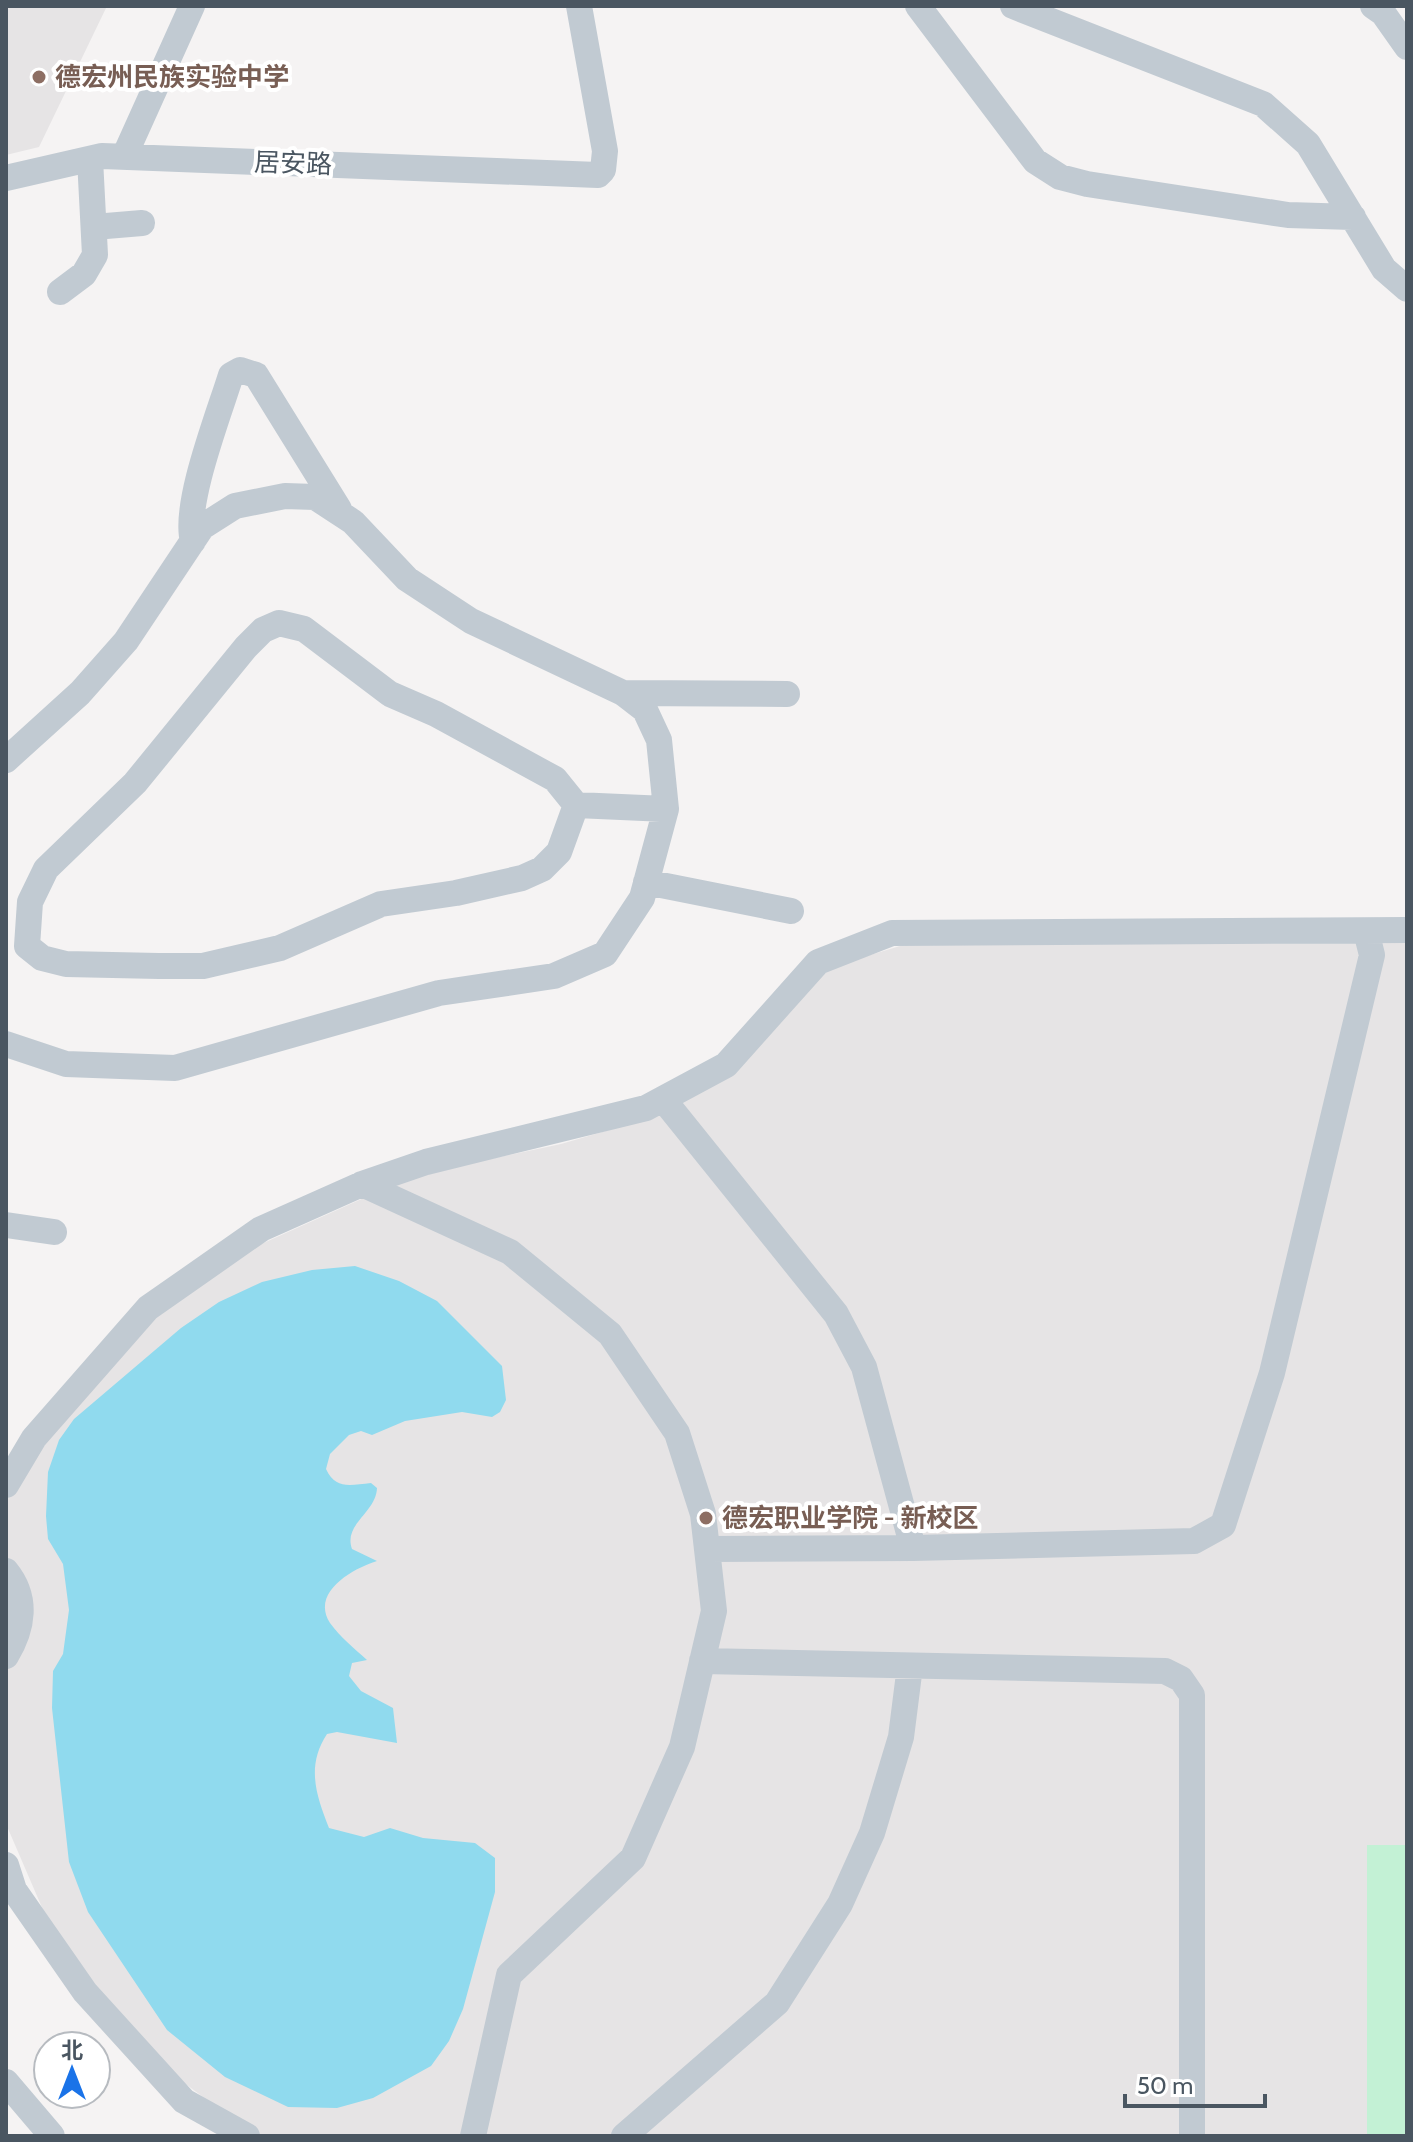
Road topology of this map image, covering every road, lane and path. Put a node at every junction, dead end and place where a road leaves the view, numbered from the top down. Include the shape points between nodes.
1 (192, 6) edge
2 (579, 6) edge
3 (918, 6) edge
4 (1013, 6) edge
5 (1373, 6) edge
6 (1407, 47) edge
7 (124, 157) junction
8 (90, 159) junction
9 (6, 178) edge
10 (1353, 217) junction
11 (142, 223) dead end
12 (94, 227) junction
13 (1407, 289) edge
14 (60, 292) dead end
15 (343, 516) junction
16 (193, 541) junction
17 (623, 693) junction
18 (787, 694) dead end
19 (6, 760) edge
20 (576, 805) junction
21 (666, 809) junction
22 (646, 882) junction
23 (791, 911) dead end
24 (1407, 930) edge
25 (1366, 931) junction
26 (17, 951) edge
27 (6, 1044) edge
28 (663, 1099) junction
29 (362, 1184) junction
30 (6, 1225) edge
31 (54, 1232) dead end
32 (6, 1485) edge
33 (913, 1548) junction
34 (707, 1549) junction
35 (6, 1571) edge
36 (6, 1656) edge
37 (702, 1661) junction
38 (910, 1666) junction
39 (6, 1865) edge
40 (6, 2082) edge
41 (52, 2136) edge
42 (247, 2136) edge
43 (473, 2136) edge
44 (624, 2136) edge
45 (1192, 2136) edge

1 - 7 street
2 - 7 street, 居安路 via 605,151 598,175
3 - 10 street via 1035,161 1060,177 1288,215
4 - 10 street via 1263,104 1308,144
5 - 6 street
7 - 8 street, 居安路
8 - 9 street, 居安路
8 - 12 street
10 - 13 street via 1384,269
11 - 12 street
12 - 14 street via 95,255 84,274
15 - 16 street via 315,497 285,496 235,506 202,527
15 - 16 street via 256,375 240,370 231,375 193,503
15 - 17 street via 407,579 471,621
16 - 19 street via 126,641 80,693
17 - 18 street
17 - 21 street via 645,710 659,740
20 - 21 street
20 - 26 street via 559,852 542,869 456,893 381,904 280,948 203,966 66,964
20 - 26 street via 555,779 390,694 304,629 279,623 246,647 135,783 46,869 30,902
21 - 22 street
22 - 23 street
22 - 27 street via 642,898 605,954 554,976 439,993 175,1068 66,1064
24 - 25 street
25 - 28 street via 892,933 818,962 726,1065
25 - 33 street via 1372,955 1276,1358 1223,1525 1194,1541
28 - 29 street via 646,1108 426,1162
28 - 33 street via 836,1314 864,1367
29 - 32 street via 261,1229 148,1308 34,1438
29 - 34 street via 510,1252 610,1334 677,1433 703,1514
30 - 31 street
33 - 34 street
34 - 37 street via 714,1611
35 - 36 street via 18,1589 22,1611 18,1636
37 - 38 street
37 - 43 street via 682,1747 633,1858 509,1975
38 - 44 street via 901,1737 872,1833 840,1904 777,2003
38 - 45 street via 1165,1671 1181,1679 1192,1695
39 - 42 street via 14,1890 85,1992 184,2101
40 - 41 street

